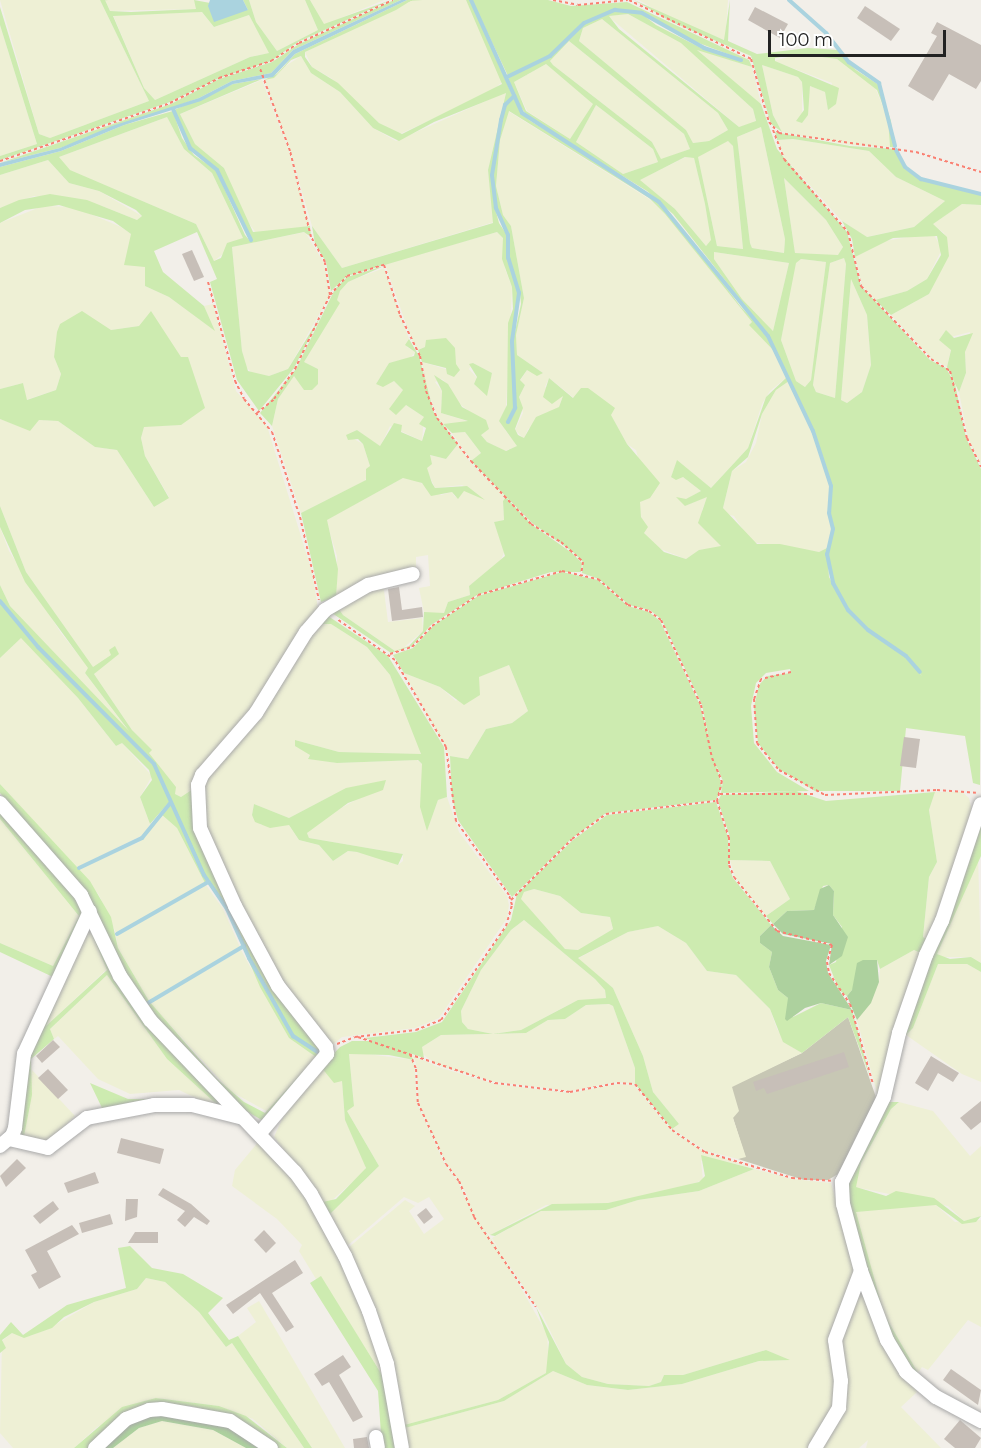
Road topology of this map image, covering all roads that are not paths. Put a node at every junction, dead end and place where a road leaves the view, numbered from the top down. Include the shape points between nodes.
1 (413, 574) dead end
2 (0, 802) edge
3 (981, 804) edge
4 (90, 911) junction
5 (243, 1118) junction
6 (260, 1133) junction
7 (4, 1142) edge
8 (861, 1272) junction
9 (981, 1421) edge
10 (95, 1448) edge
11 (271, 1448) edge
12 (402, 1448) edge
13 (815, 1448) edge

1 - 6 street via 384,578 325,610 306,632 256,713 202,775 197,814 214,860 261,958 326,1047 327,1054
2 - 4 street via 57,866
3 - 8 street via 899,1033 880,1108 842,1182 843,1204
4 - 5 street via 135,1001 168,1042
4 - 7 street via 24,1054 15,1128
5 - 6 street
5 - 7 street via 192,1105 154,1105 87,1118 48,1148
6 - 12 street via 311,1194 345,1256 387,1364
8 - 9 street via 887,1340 906,1372 936,1397
8 - 13 street via 835,1340 842,1381 839,1408
10 - 11 street via 126,1419 162,1409 230,1421

